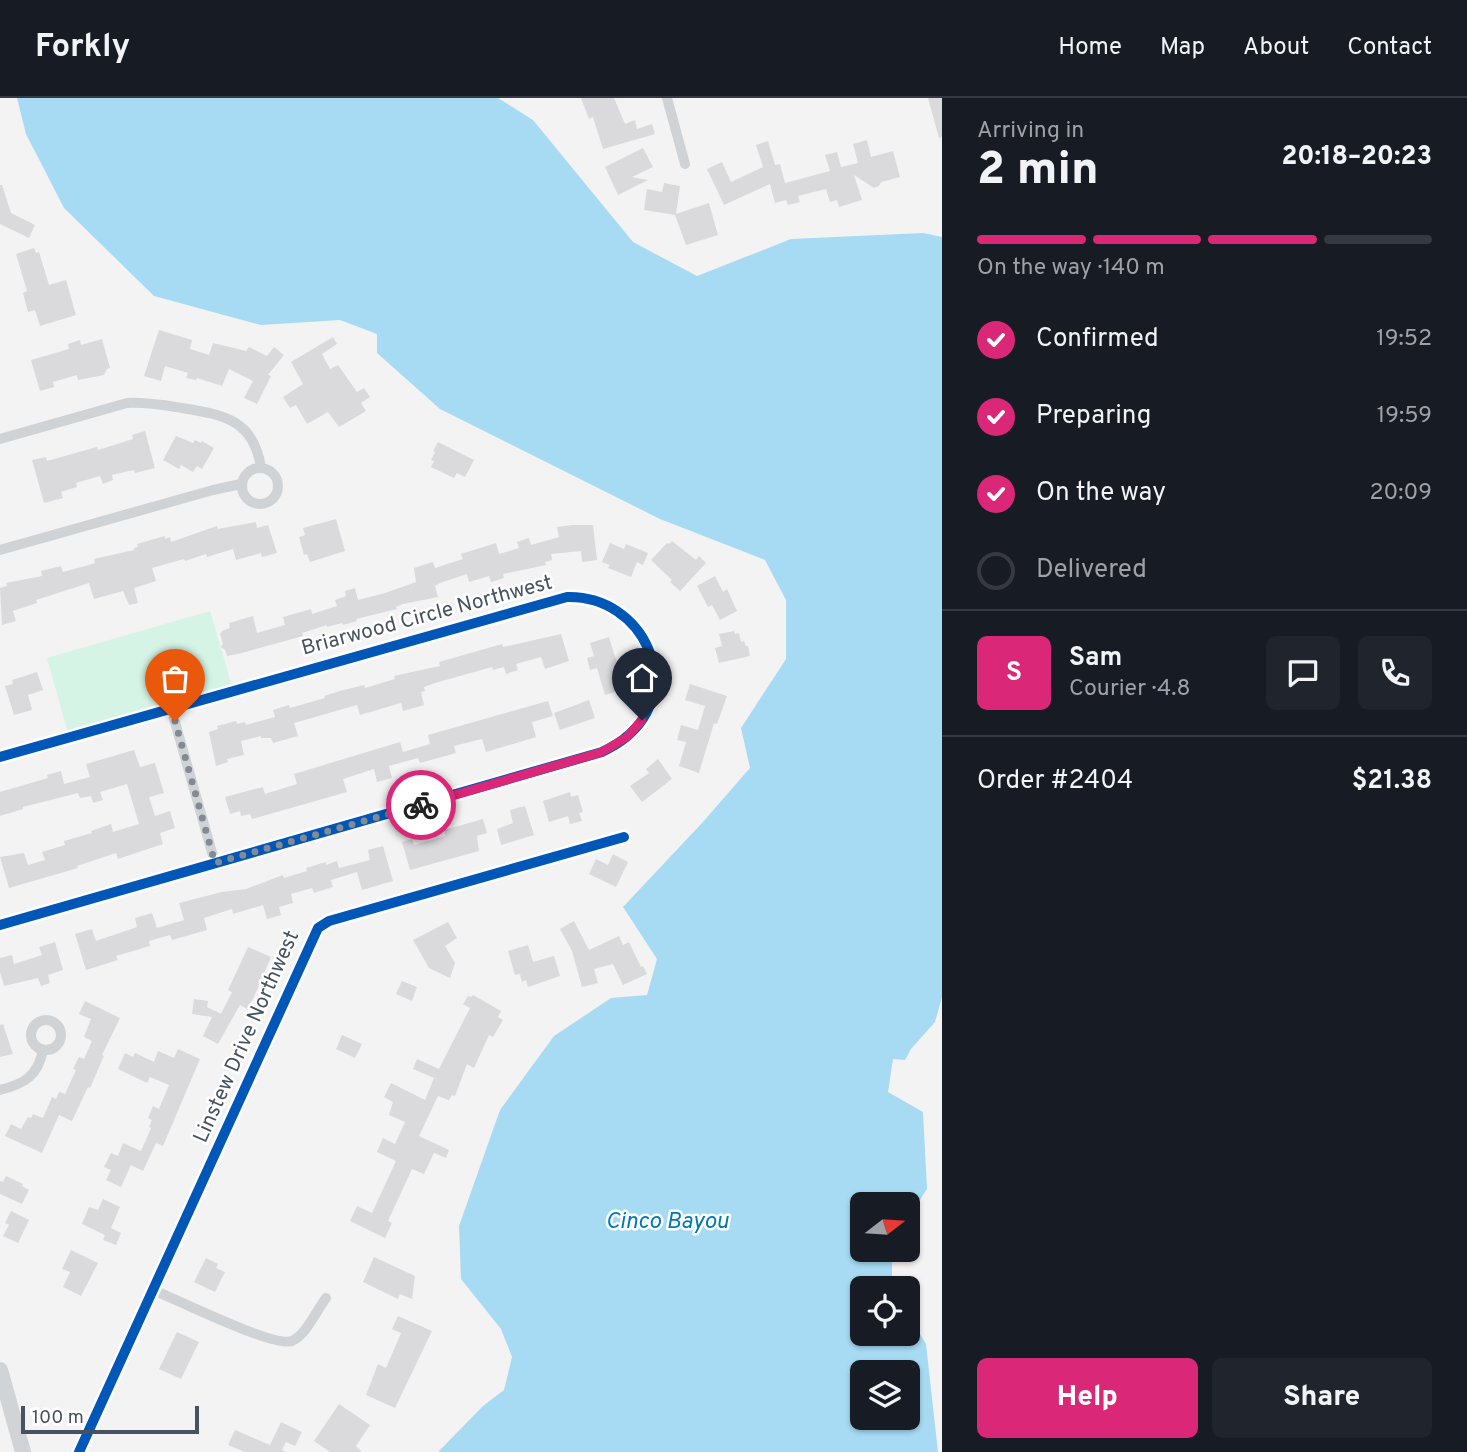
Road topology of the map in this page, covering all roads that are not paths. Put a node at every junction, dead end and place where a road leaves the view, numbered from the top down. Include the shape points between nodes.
1 (667, 98) edge
2 (685, 164) dead end
3 (0, 439) edge
4 (261, 468) junction
5 (242, 484) junction
6 (0, 550) edge
7 (171, 708) junction
8 (0, 757) edge
9 (624, 837) dead end
10 (215, 863) junction
11 (0, 925) edge
12 (43, 1050) dead end
13 (0, 1090) edge
14 (153, 1290) junction
15 (326, 1298) dead end
16 (0, 1370) edge
17 (23, 1452) edge
18 (79, 1452) edge

1 - 2 street
3 - 4 street via 145,402 222,415 238,423 256,445
4 - 5 street via 248,472
4 - 5 street via 277,480 271,500 251,502
5 - 6 street
7 - 8 street, Briarwood Circle Northwest
7 - 10 street
7 - 10 street, Briarwood Circle Northwest via 567,597 589,598 618,610 635,625 649,650 654,674 649,706 627,737 602,752
9 - 14 street, Linstew Drive Northwest via 322,924
10 - 11 street, Briarwood Circle Northwest
12 - 13 street via 31,1077
14 - 15 street via 285,1342 301,1334
14 - 18 street, Linstew Drive Northwest
16 - 17 main road

